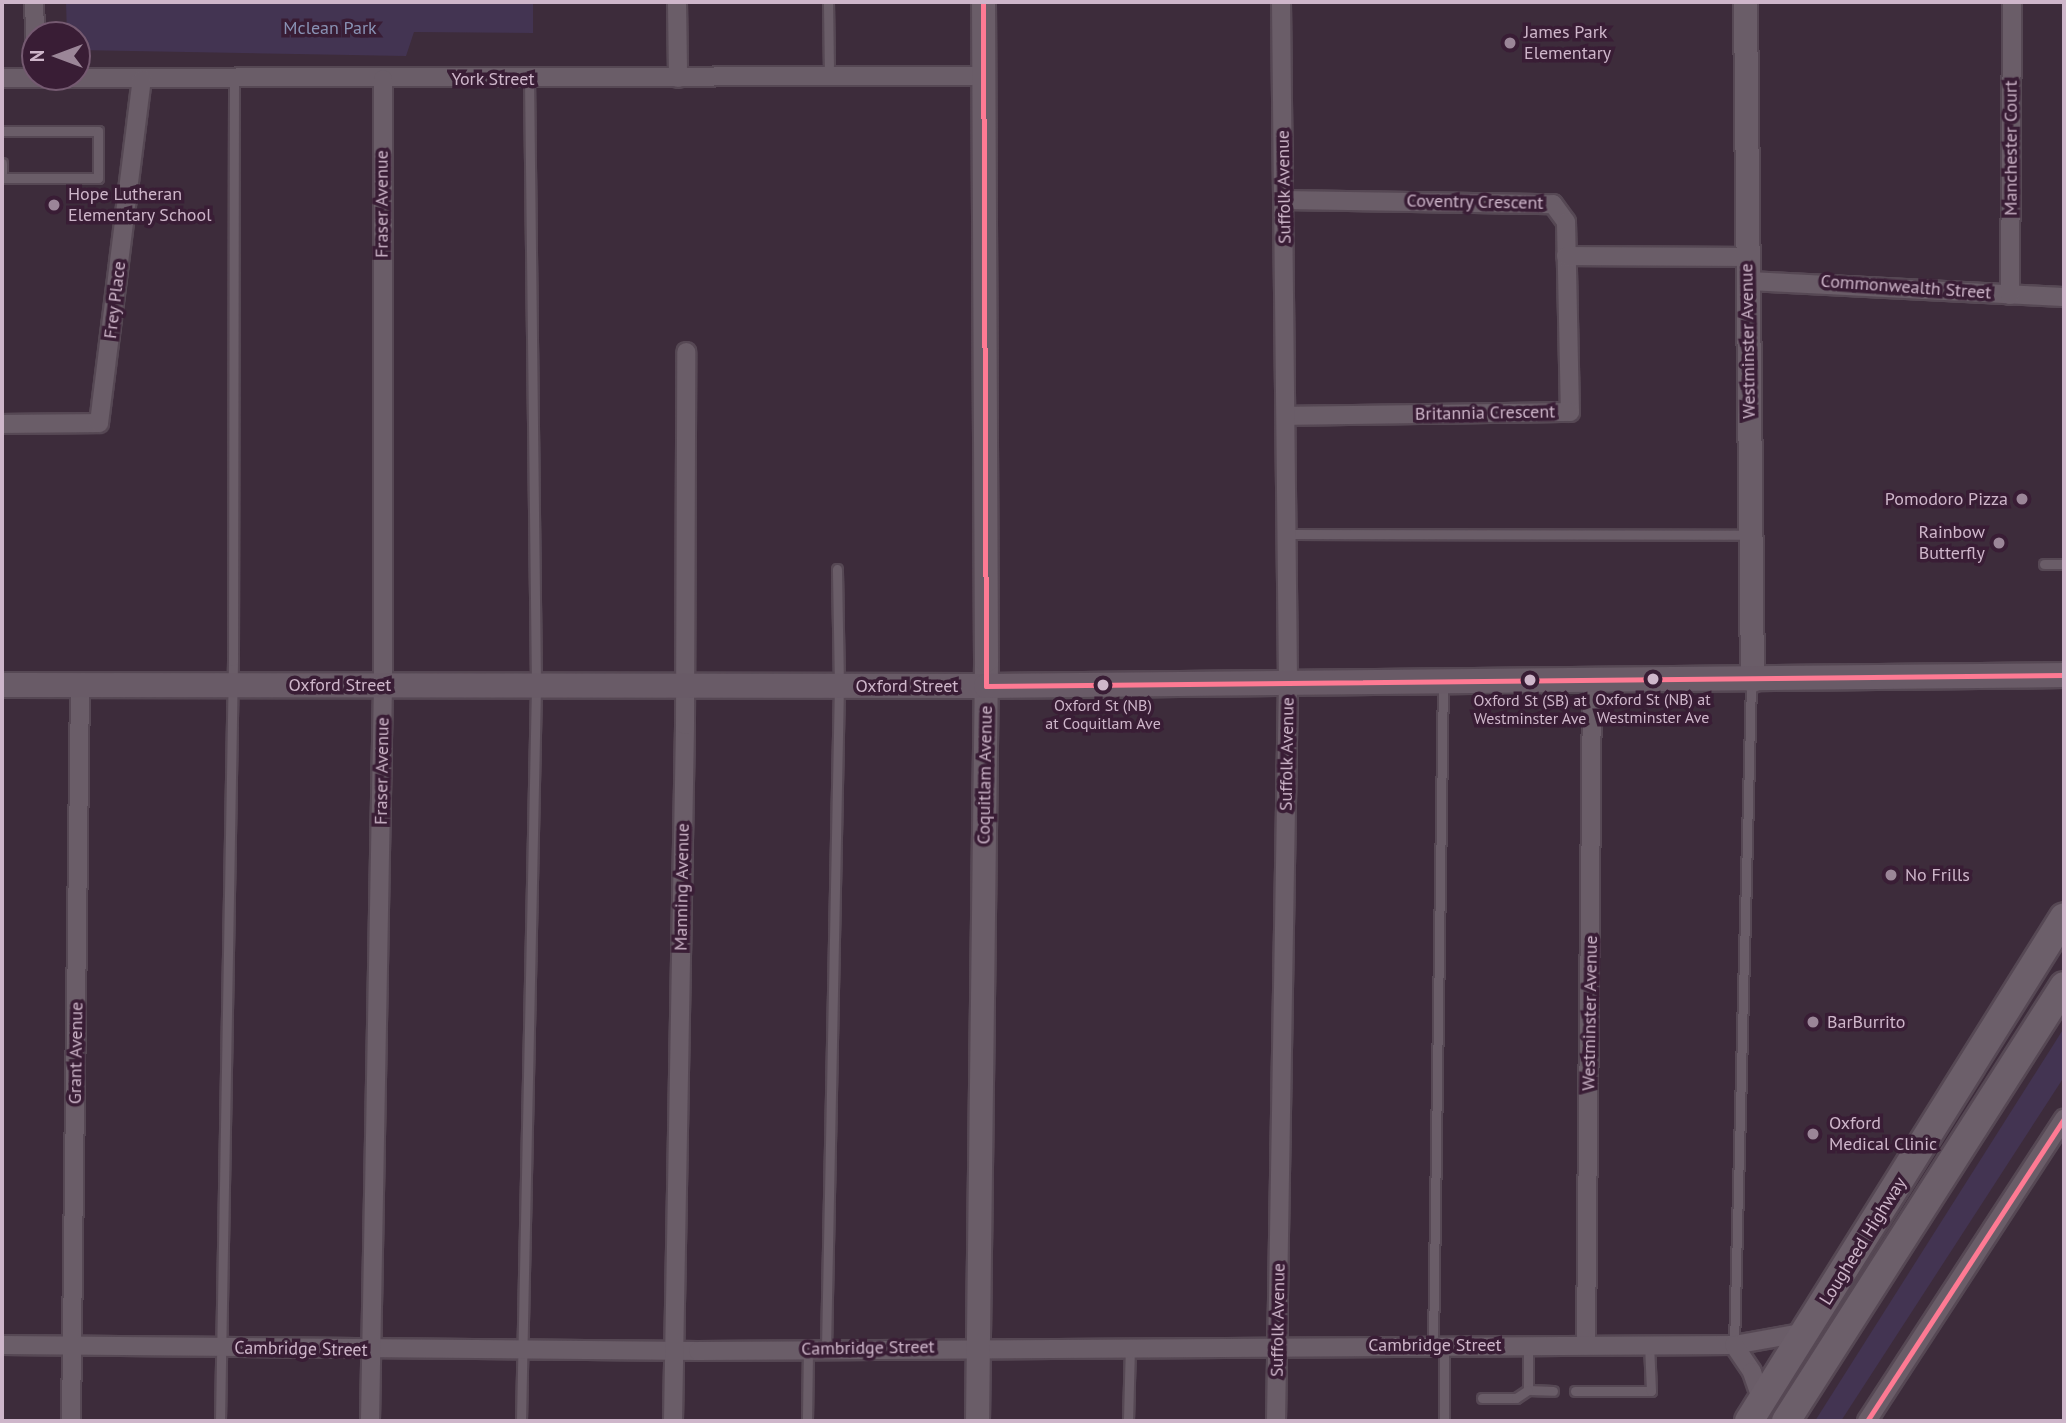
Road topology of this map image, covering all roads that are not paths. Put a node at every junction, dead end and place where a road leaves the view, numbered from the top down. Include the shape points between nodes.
1 (34, 2) edge
2 (677, 2) edge
3 (828, 2) edge
4 (983, 2) edge
5 (1281, 2) edge
6 (1745, 2) edge
7 (2012, 2) edge
8 (35, 21) edge
9 (984, 76) junction
10 (2, 78) edge
11 (21, 78) edge
12 (528, 78) junction
13 (678, 78) junction
14 (829, 78) junction
15 (91, 79) edge
16 (142, 79) junction
17 (383, 79) junction
18 (234, 80) junction
19 (2, 131) edge
20 (2, 163) edge
21 (2, 178) edge
22 (1284, 200) junction
23 (1566, 256) junction
24 (1747, 257) junction
25 (1748, 281) junction
26 (2010, 295) junction
27 (2064, 297) edge
28 (686, 352) dead end
29 (1286, 416) junction
30 (2, 424) edge
31 (1287, 534) junction
32 (1749, 535) junction
33 (2044, 564) dead end
34 (2064, 564) edge
35 (837, 569) dead end
36 (2064, 675) edge
37 (1752, 680) junction
38 (1443, 681) junction
39 (1288, 682) junction
40 (1592, 682) junction
41 (80, 684) junction
42 (233, 684) junction
43 (2, 685) edge
44 (536, 685) junction
45 (383, 686) junction
46 (686, 686) junction
47 (986, 686) junction
48 (839, 687) junction
49 (2064, 917) edge
50 (2064, 986) edge
51 (2064, 1119) edge
52 (1806, 1332) junction
53 (1586, 1344) junction
54 (1649, 1344) junction
55 (2, 1345) edge
56 (1278, 1345) junction
57 (1439, 1345) junction
58 (1528, 1345) junction
59 (1734, 1345) junction
60 (72, 1346) junction
61 (978, 1346) junction
62 (1129, 1346) junction
63 (221, 1347) junction
64 (808, 1349) junction
65 (826, 1349) junction
66 (522, 1350) junction
67 (674, 1350) junction
68 (370, 1351) junction
69 (1528, 1390) junction
70 (1553, 1391) dead end
71 (1575, 1391) dead end
72 (1482, 1398) dead end
73 (1755, 1411) edge
74 (71, 1421) edge
75 (220, 1421) edge
76 (370, 1421) edge
77 (521, 1421) edge
78 (673, 1421) edge
79 (807, 1421) edge
80 (977, 1421) edge
81 (1128, 1421) edge
82 (1276, 1421) edge
83 (1444, 1421) edge
84 (1786, 1421) edge
85 (1867, 1421) edge

1 - 8 street
2 - 13 street
3 - 14 lane
4 - 9 street, Coquitlam Avenue
5 - 22 street, Suffolk Avenue
6 - 24 street, Westminster Avenue
7 - 26 street, Manchester Court
9 - 14 street, York Street
9 - 47 street, Coquitlam Avenue
10 - 11 street, York Street
12 - 13 street, York Street
12 - 17 street, York Street
12 - 44 lane
13 - 14 street, York Street
15 - 16 street, York Street
16 - 18 street, York Street
16 - 30 street, Frey Place via 99,423
17 - 18 street, York Street
17 - 45 street, Fraser Avenue
18 - 42 lane
19 - 21 lane via 98,131 98,178
20 - 21 lane
22 - 23 street, Coventry Crescent via 1540,201 1553,204 1566,222
22 - 29 street, Suffolk Avenue
23 - 24 street
23 - 29 street, Britannia Crescent via 1570,412
24 - 25 street, Westminster Avenue
25 - 26 street, Commonwealth Street via 1815,281
25 - 32 street, Westminster Avenue
26 - 27 street, Commonwealth Street
28 - 46 street, Manning Avenue
29 - 31 street, Suffolk Avenue
31 - 32 lane
31 - 39 street, Suffolk Avenue
32 - 37 street, Westminster Avenue
33 - 34 lane
35 - 48 lane
36 - 37 main road, Oxford Street
37 - 40 main road, Oxford Street
37 - 59 lane
38 - 39 main road, Oxford Street
38 - 40 main road, Oxford Street
38 - 57 lane
39 - 47 main road, Oxford Street
39 - 56 street, Suffolk Avenue
40 - 53 street, Westminster Avenue
41 - 42 main road, Oxford Street
41 - 43 main road, Oxford Street
41 - 60 street, Grant Avenue
42 - 45 main road, Oxford Street
42 - 63 lane
44 - 45 main road, Oxford Street
44 - 46 main road, Oxford Street
44 - 66 lane
45 - 68 street, Fraser Avenue
46 - 48 main road, Oxford Street
46 - 67 street, Manning Avenue
47 - 48 main road, Oxford Street
47 - 61 street, Coquitlam Avenue
48 - 65 lane
49 - 52 main road, Lougheed Highway
50 - 84 main road, Lougheed Highway
51 - 85 street
52 - 59 street, Cambridge Street
52 - 73 main road, Lougheed Highway
53 - 54 street, Cambridge Street
53 - 58 street, Cambridge Street
54 - 59 street, Cambridge Street
54 - 71 lane via 1651,1391
55 - 60 street, Cambridge Street
56 - 57 street, Cambridge Street
56 - 62 street, Cambridge Street
56 - 82 street, Suffolk Avenue
57 - 58 street, Cambridge Street
57 - 83 lane
58 - 69 lane
59 - 73 street via 1752,1372
60 - 63 street, Cambridge Street
60 - 74 street, Grant Avenue
61 - 62 street, Cambridge Street
61 - 65 street, Cambridge Street
61 - 80 street, Coquitlam Avenue
62 - 81 lane
63 - 68 street, Cambridge Street
63 - 75 lane
64 - 65 street, Cambridge Street
64 - 67 street, Cambridge Street
64 - 79 lane
66 - 67 street, Cambridge Street
66 - 68 street, Cambridge Street
66 - 77 lane
67 - 78 street, Manning Avenue
68 - 76 street, Fraser Avenue
69 - 70 lane
69 - 72 lane via 1516,1398

